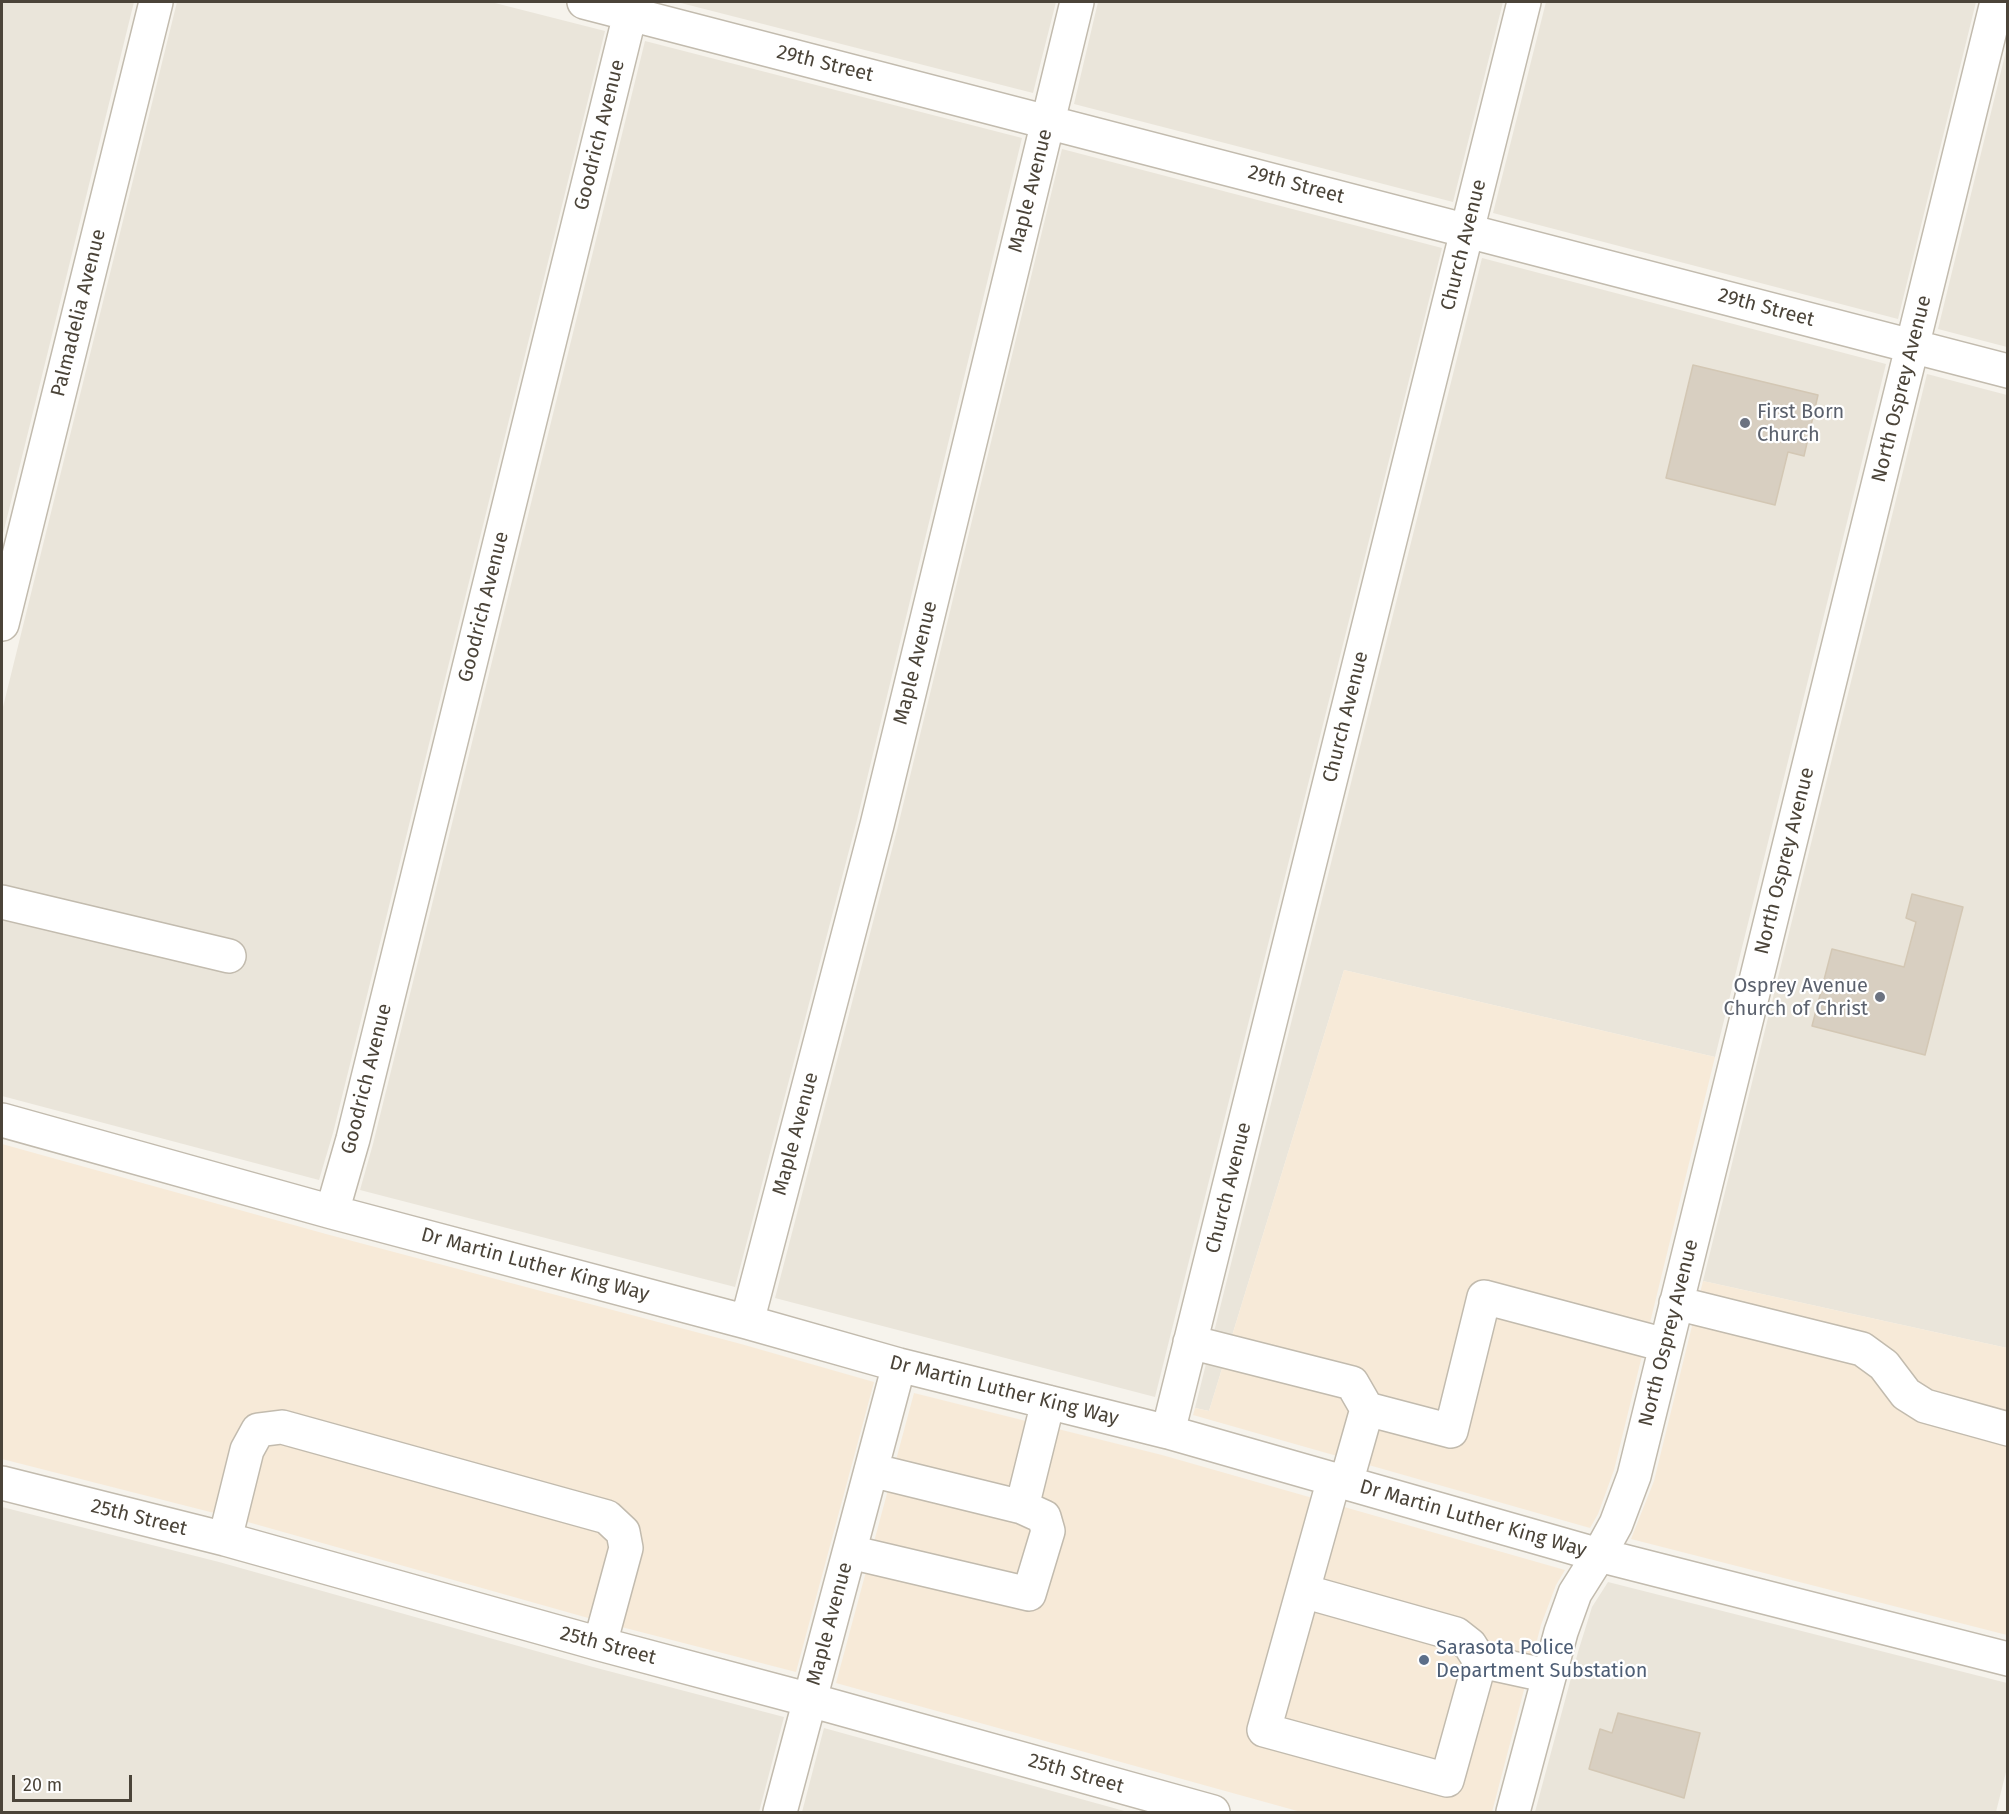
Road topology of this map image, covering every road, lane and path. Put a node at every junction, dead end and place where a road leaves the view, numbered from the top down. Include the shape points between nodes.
1 (156, 2) edge
2 (584, 2) edge
3 (1077, 2) edge
4 (1524, 2) edge
5 (1997, 2) edge
6 (632, 8) edge
7 (1048, 121) junction
8 (1468, 230) junction
9 (1912, 346) junction
10 (2007, 371) edge
11 (2, 624) edge
12 (2, 902) edge
13 (229, 956) dead end
14 (2, 1119) edge
15 (332, 1212) junction
16 (1676, 1303) junction
17 (747, 1322) junction
18 (1190, 1342) junction
19 (1665, 1344) junction
20 (899, 1365) junction
21 (1048, 1402) junction
22 (1367, 1409) junction
23 (2007, 1429) edge
24 (1168, 1432) junction
25 (871, 1470) junction
26 (1340, 1481) junction
27 (2, 1483) edge
28 (1022, 1507) junction
29 (225, 1539) junction
30 (850, 1552) junction
31 (1599, 1555) junction
32 (1303, 1591) junction
33 (600, 1644) junction
34 (2007, 1659) edge
35 (1480, 1661) junction
36 (1549, 1676) junction
37 (810, 1700) junction
38 (780, 1812) edge
39 (1213, 1812) edge
40 (1513, 1812) edge

1 - 11 street, Palmadelia Avenue
2 - 6 street, 29th Street
3 - 7 street, Maple Avenue
4 - 8 street, Church Avenue
5 - 9 street, North Osprey Avenue
6 - 7 street, 29th Street
6 - 15 street, Goodrich Avenue
7 - 8 street, 29th Street
7 - 17 street, Maple Avenue via 877,825
8 - 9 street, 29th Street
8 - 18 street, Church Avenue
9 - 10 street, 29th Street
9 - 16 street, North Osprey Avenue
12 - 13 street
14 - 15 street, Dr Martin Luther King Way
15 - 17 street, Dr Martin Luther King Way
16 - 19 street, North Osprey Avenue
16 - 23 street via 1862,1349 1884,1365 1906,1394 1925,1406
17 - 20 street, Dr Martin Luther King Way
18 - 22 street via 1352,1383
18 - 24 street, Church Avenue
19 - 22 street via 1484,1297 1452,1431
19 - 31 street, North Osprey Avenue via 1634,1476
20 - 21 street, Dr Martin Luther King Way
20 - 25 street, Maple Avenue
21 - 24 street, Dr Martin Luther King Way
21 - 28 street
22 - 26 street
24 - 26 street, Dr Martin Luther King Way
25 - 28 street
25 - 30 street, Maple Avenue
26 - 31 street, Dr Martin Luther King Way
26 - 32 street
27 - 29 street, 25th Street
28 - 30 street via 1044,1517 1048,1531 1029,1594
29 - 33 street, 25th Street
29 - 33 street via 247,1450 258,1430 282,1427 608,1517 623,1532 626,1548
30 - 37 street, Maple Avenue
31 - 34 street, Dr Martin Luther King Way
31 - 36 street, North Osprey Avenue via 1575,1593
32 - 35 street via 1456,1634 1470,1645
32 - 35 street via 1264,1730 1447,1780
33 - 37 street, 25th Street
35 - 36 street
36 - 40 street, North Osprey Avenue
37 - 38 street, Maple Avenue
37 - 39 street, 25th Street

